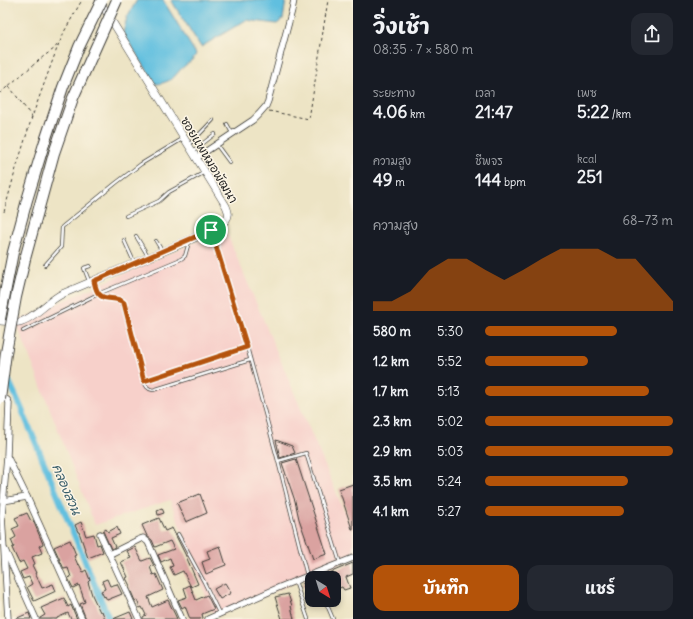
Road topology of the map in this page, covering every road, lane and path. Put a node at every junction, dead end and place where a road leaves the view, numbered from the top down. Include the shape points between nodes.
1 (82, 0) edge
2 (98, 0) edge
3 (102, 0) edge
4 (117, 0) edge
5 (294, 0) edge
6 (328, 0) edge
7 (59, 43) junction
8 (9, 85) junction
9 (0, 93) edge
10 (263, 110) junction
11 (32, 117) junction
12 (213, 120) dead end
13 (227, 124) dead end
14 (232, 133) junction
15 (215, 134) dead end
16 (184, 138) junction
17 (216, 144) junction
18 (192, 152) junction
19 (230, 163) dead end
20 (205, 172) junction
21 (4, 212) dead end
22 (126, 216) dead end
23 (211, 230) junction
24 (136, 236) dead end
25 (124, 240) dead end
26 (190, 240) junction
27 (156, 241) dead end
28 (162, 252) junction
29 (148, 258) junction
30 (135, 264) junction
31 (45, 265) dead end
32 (90, 266) dead end
33 (92, 282) junction
34 (98, 294) junction
35 (0, 320) edge
36 (23, 331) dead end
37 (247, 347) junction
38 (250, 360) junction
39 (144, 381) junction
40 (0, 397) edge
41 (7, 456) junction
42 (278, 461) junction
43 (2, 487) edge
44 (27, 497) junction
45 (3, 501) junction
46 (100, 534) dead end
47 (178, 534) dead end
48 (3, 545) junction
49 (110, 554) junction
50 (353, 558) edge
51 (340, 563) junction
52 (306, 571) edge
53 (325, 571) edge
54 (305, 577) edge
55 (294, 581) junction
56 (328, 607) edge
57 (219, 614) junction
58 (8, 619) edge
59 (36, 619) edge
60 (82, 619) edge
61 (139, 619) edge
62 (182, 619) edge
63 (208, 619) edge
64 (308, 619) edge
65 (333, 619) edge

1 - 7 path
2 - 16 street, ซอยแพหมอพัฒนา
3 - 35 highway, bridge via 79,47 44,144 13,252
4 - 40 highway, bridge via 73,98 54,153 16,297
5 - 10 street via 268,100
6 - 10 path via 309,119
7 - 8 path
7 - 11 path
8 - 9 path
8 - 11 path
10 - 14 street via 253,120
11 - 21 path
12 - 18 lane
13 - 14 lane
14 - 17 street
15 - 18 lane
16 - 18 street, ซอยแพหมอพัฒนา
16 - 31 lane via 135,169 62,227 61,247
17 - 18 street
17 - 19 lane
18 - 20 street, ซอยแพหมอพัฒนา
20 - 22 lane via 169,192 159,201
20 - 23 street, ซอยแพหมอพัฒนา via 228,212 225,221
23 - 26 street, ซอยแพหมอพัฒนา
23 - 37 lane
24 - 29 lane
25 - 30 lane
26 - 28 street, ซอยแพหมอพัฒนา
26 - 34 lane via 185,256 181,259
27 - 28 lane
28 - 29 street, ซอยแพหมอพัฒนา
29 - 30 street, ซอยแพหมอพัฒนา
30 - 33 street, ซอยแพหมอพัฒนา
32 - 33 lane via 84,270
33 - 34 lane
33 - 35 street, ซอยแพหมอพัฒนา via 55,298 26,320
34 - 36 lane
34 - 39 lane via 103,298 118,299 124,303
37 - 38 lane
37 - 39 lane
38 - 39 lane via 153,390 149,389
38 - 42 lane
40 - 41 street via 6,398 9,403
41 - 43 street
41 - 44 street
42 - 51 lane via 306,453
42 - 52 lane
43 - 45 street
44 - 45 street
44 - 60 street
45 - 48 street
46 - 49 street
47 - 57 lane
48 - 58 street
48 - 59 street
49 - 61 street
49 - 62 street via 140,539 146,540
50 - 51 street
51 - 53 street
54 - 55 street
55 - 57 street
55 - 64 lane
56 - 65 lane
57 - 63 street

